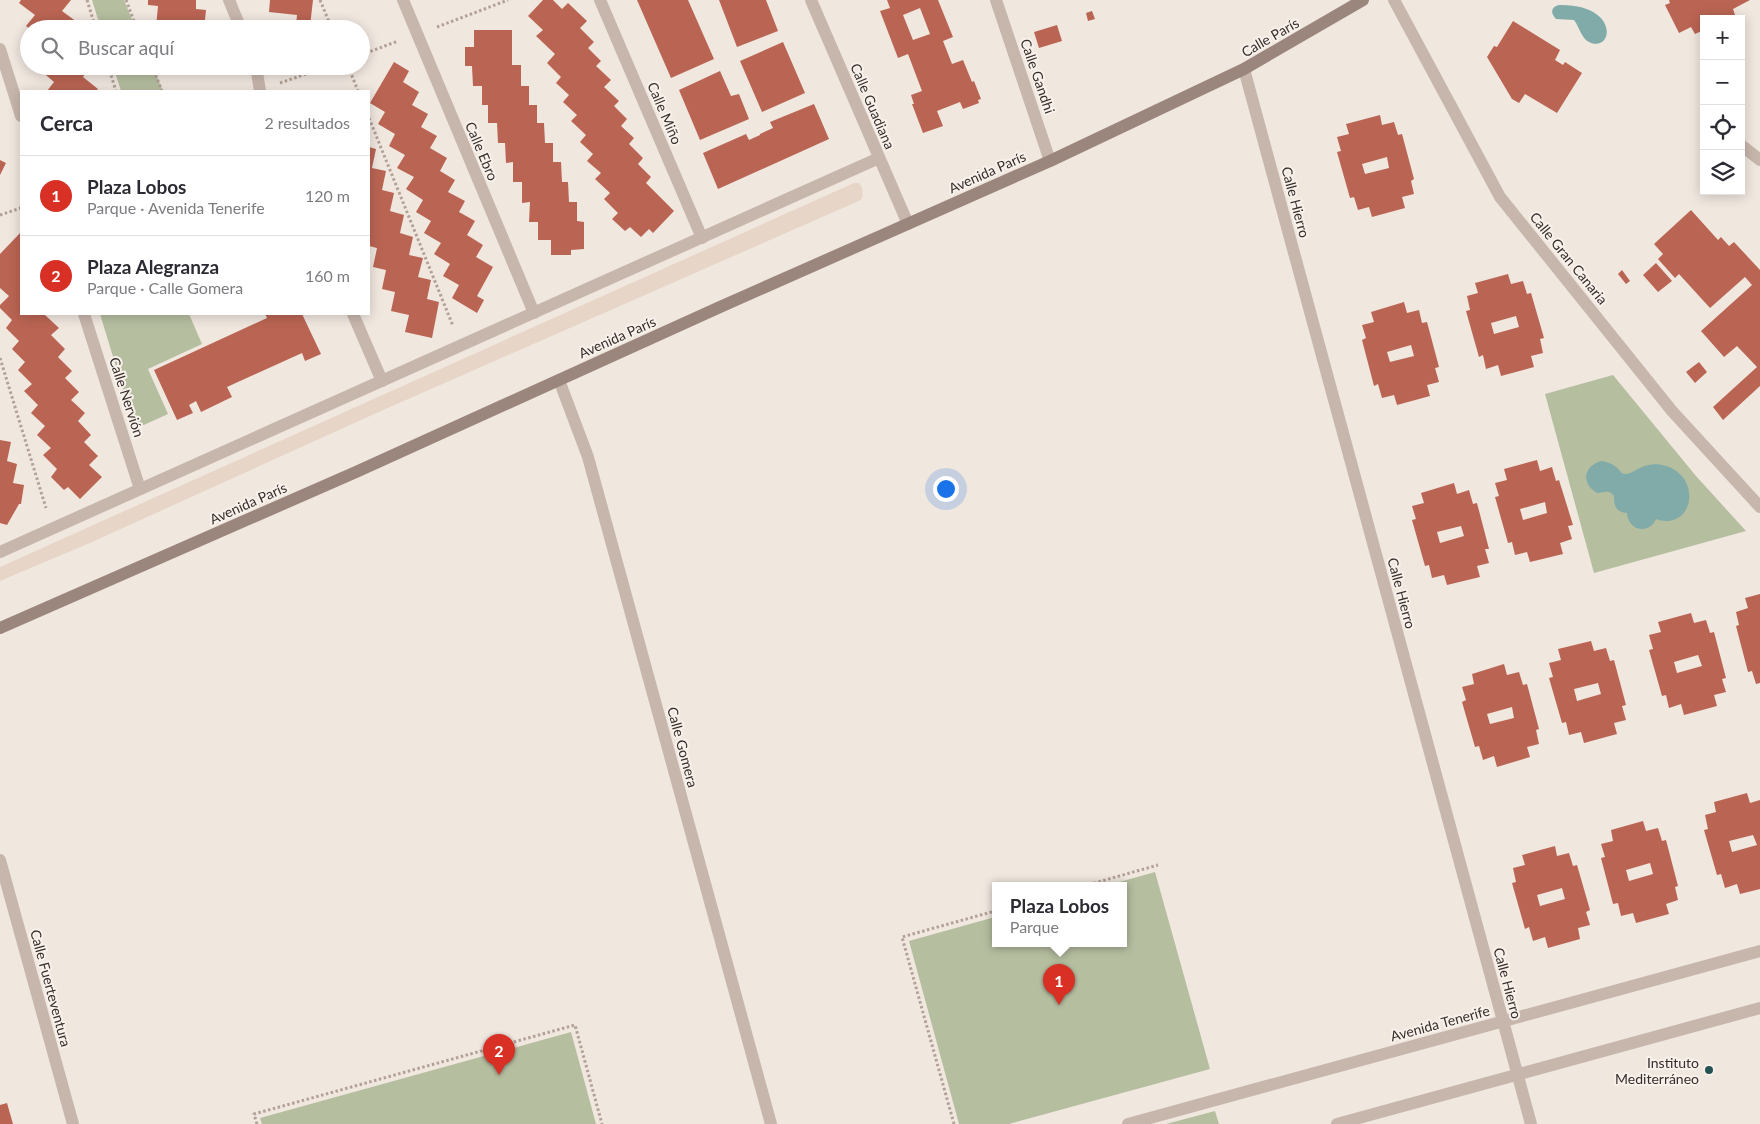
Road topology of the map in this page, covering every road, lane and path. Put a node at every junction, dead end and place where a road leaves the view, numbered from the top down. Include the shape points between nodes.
1 (87, 0) edge
2 (126, 0) edge
3 (229, 0) edge
4 (320, 0) edge
5 (403, 0) edge
6 (600, 0) edge
7 (811, 0) edge
8 (996, 0) edge
9 (1363, 0) edge
10 (1394, 0) edge
11 (93, 20) edge
12 (134, 20) edge
13 (237, 20) edge
14 (328, 20) edge
15 (0, 49) edge
16 (1244, 69) junction
17 (111, 75) edge
18 (156, 75) edge
19 (257, 75) edge
20 (304, 75) edge
21 (352, 75) edge
22 (116, 90) edge
23 (162, 90) edge
24 (260, 90) edge
25 (263, 90) edge
26 (358, 90) edge
27 (20, 113) edge
28 (370, 121) edge
29 (1745, 148) edge
30 (879, 158) junction
31 (1760, 160) edge
32 (1050, 161) junction
33 (20, 208) edge
34 (0, 215) edge
35 (908, 224) junction
36 (702, 238) junction
37 (534, 313) junction
38 (84, 315) edge
39 (354, 315) edge
40 (460, 346) junction
41 (0, 358) edge
42 (559, 380) junction
43 (382, 381) junction
44 (140, 489) junction
45 (1760, 507) edge
46 (52, 529) junction
47 (0, 552) edge
48 (0, 628) edge
49 (0, 860) edge
50 (1158, 866) dead end
51 (1099, 882) edge
52 (992, 912) edge
53 (1760, 952) edge
54 (1760, 1008) edge
55 (1503, 1022) junction
56 (1517, 1074) junction
57 (72, 1124) edge
58 (257, 1124) edge
59 (602, 1124) edge
60 (771, 1124) edge
61 (954, 1124) edge
62 (1128, 1124) edge
63 (1337, 1124) edge
64 (1531, 1124) edge

1 - 11 path
2 - 12 path
3 - 13 street
4 - 14 path
5 - 37 street, Calle Ebro
6 - 36 street, Calle Miño
7 - 30 street, Calle Guadiana
8 - 32 street, Calle Gandhi
9 - 16 main road, Calle París
10 - 45 street, Calle Gran Canaria via 1500,197 1672,411
15 - 27 street
16 - 32 main road, Avenida París
16 - 55 street, Calle Hierro
17 - 22 path
18 - 23 path
19 - 24 street
20 - 25 path
21 - 26 path
28 - 40 path
29 - 31 street
30 - 35 street, Calle Guadiana
30 - 36 street
32 - 35 main road, Avenida París
33 - 34 path
35 - 42 main road, Avenida París
36 - 37 street
37 - 40 street
38 - 44 street, Calle Nervión
39 - 43 street
40 - 43 street
41 - 46 path
42 - 48 main road, Avenida París
42 - 60 street, Calle Gomera via 588,457
43 - 44 street
44 - 46 street
46 - 47 street
49 - 57 street, Calle Fuerteventura
50 - 51 path
52 - 61 path via 902,937
53 - 55 street, Avenida Tenerife
54 - 56 street
55 - 56 street, Calle Hierro
55 - 62 street, Avenida Tenerife
56 - 63 street
56 - 64 street, Calle Hierro
58 - 59 path via 254,1114 575,1025

